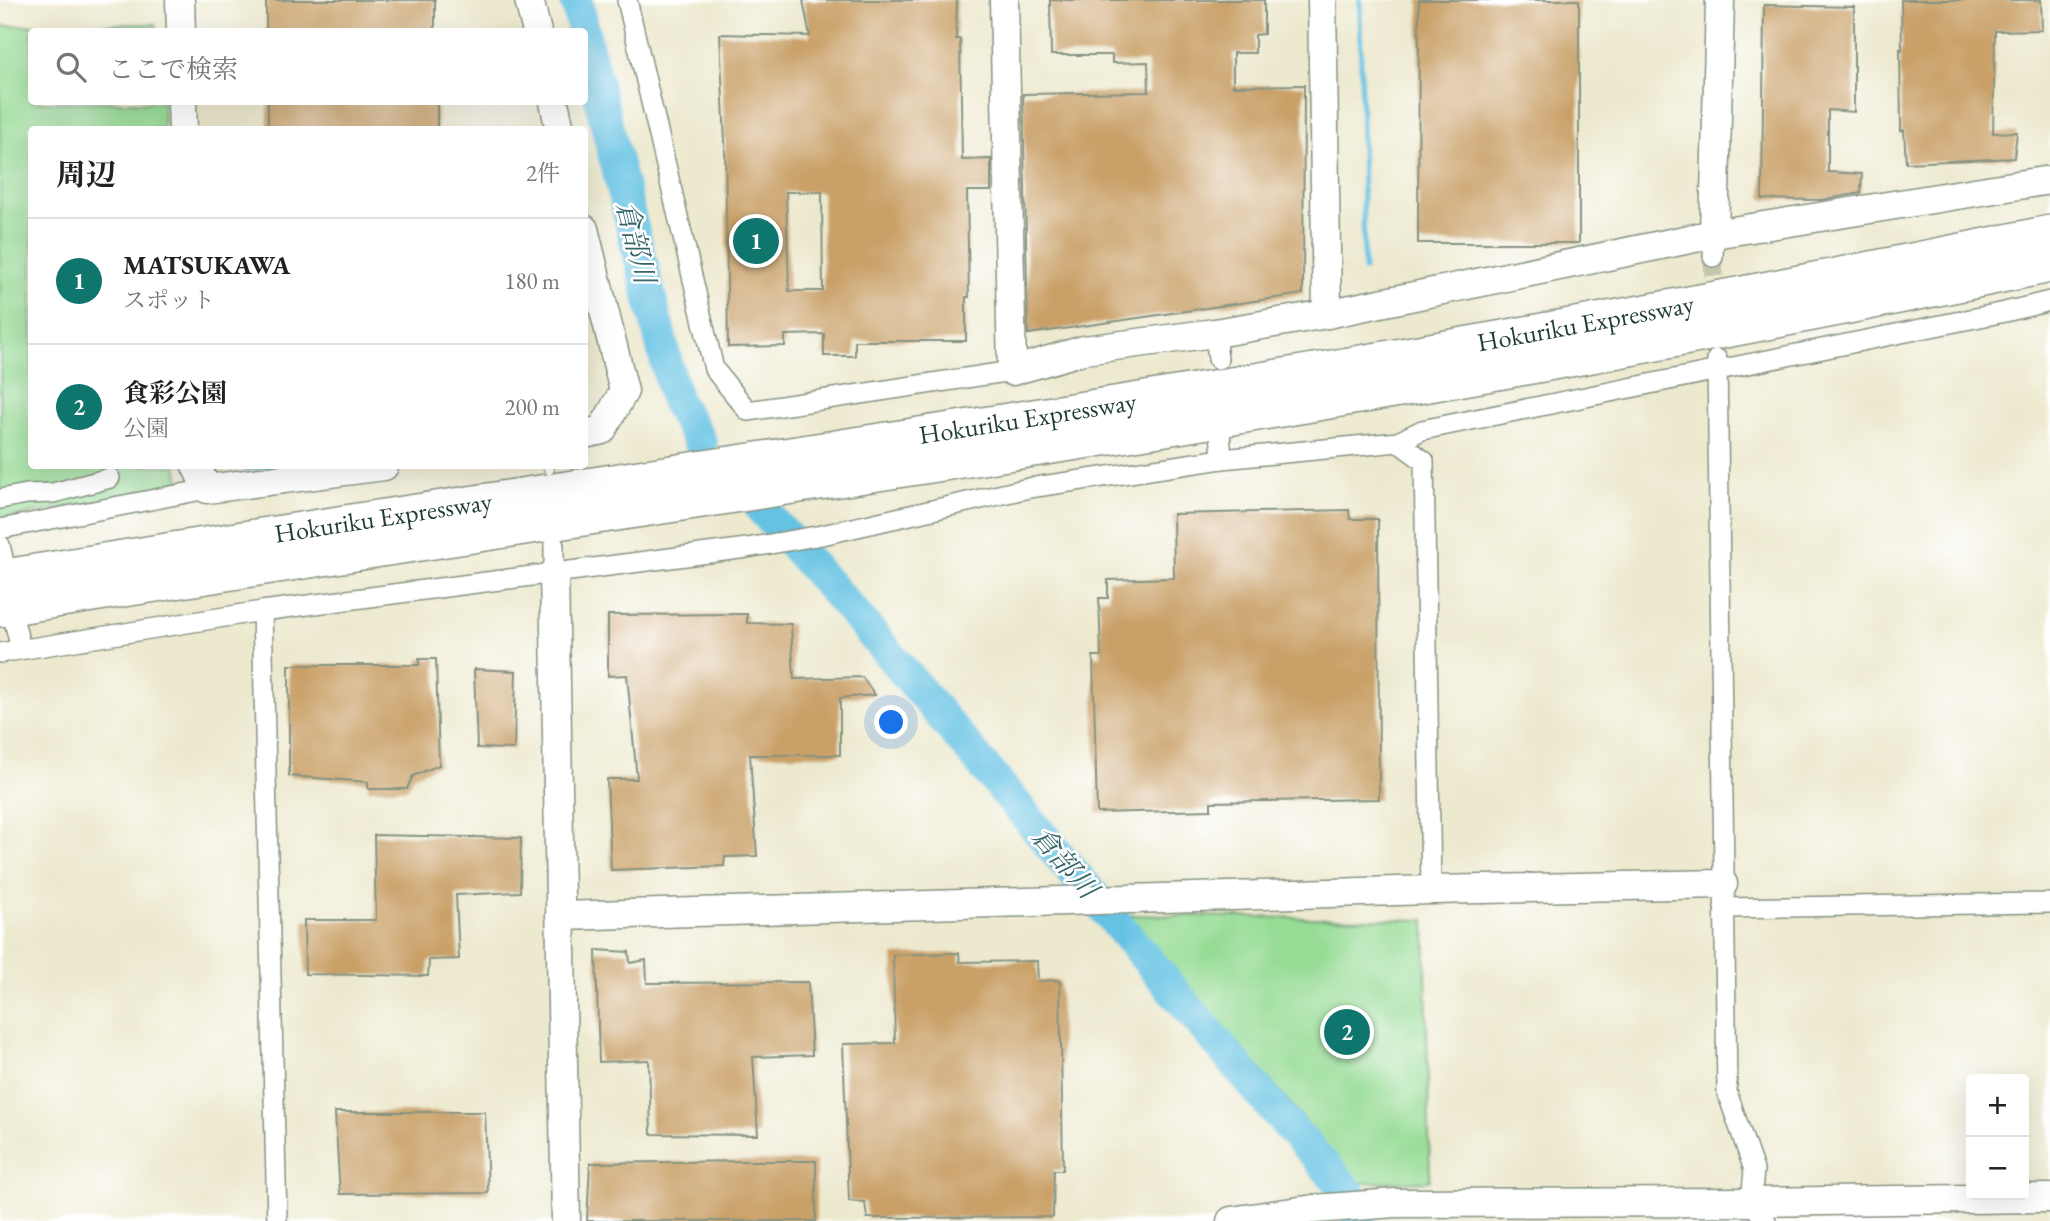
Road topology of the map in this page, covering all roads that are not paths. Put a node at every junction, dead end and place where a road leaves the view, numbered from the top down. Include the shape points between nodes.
1 (180, 0) edge
2 (529, 0) edge
3 (627, 0) edge
4 (1004, 0) edge
5 (1322, 0) edge
6 (1720, 0) edge
7 (181, 28) edge
8 (536, 28) edge
9 (183, 105) edge
10 (555, 105) edge
11 (183, 126) edge
12 (559, 126) edge
13 (2050, 180) edge
14 (2050, 233) edge
15 (588, 245) edge
16 (1713, 246) junction
17 (2050, 265) edge
18 (2050, 300) edge
19 (1327, 314) junction
20 (1717, 365) junction
21 (1012, 371) junction
22 (1220, 432) dead end
23 (588, 433) edge
24 (1398, 442) junction
25 (1222, 459) junction
26 (334, 469) edge
27 (202, 477) edge
28 (110, 478) dead end
29 (0, 499) edge
30 (0, 529) edge
31 (554, 559) junction
32 (1, 560) edge
33 (262, 611) junction
34 (8, 617) edge
35 (21, 649) junction
36 (0, 653) edge
37 (1431, 890) junction
38 (1723, 896) junction
39 (2050, 903) edge
40 (560, 916) junction
41 (2050, 1198) edge
42 (1758, 1212) edge
43 (277, 1221) edge
44 (566, 1221) edge
45 (1231, 1221) edge

1 - 7 street
2 - 8 street
3 - 21 street via 714,369 748,411
4 - 21 street
5 - 19 street
6 - 16 street
9 - 11 street
10 - 12 street
13 - 16 street
14 - 32 highway, Hokuriku Expressway via 1709,301 1245,383 241,538
15 - 23 street via 624,391 602,430
16 - 19 street
17 - 34 highway, Hokuriku Expressway via 1484,374 235,570
18 - 20 street
19 - 21 street via 1217,346 1084,350
20 - 24 street via 1422,430
20 - 38 street
22 - 25 street
24 - 25 street
24 - 37 street via 1424,461
25 - 31 street via 1029,488 747,548
26 - 27 street
27 - 30 street
28 - 29 street via 54,493
31 - 33 street
31 - 40 street
33 - 35 street
33 - 43 street
34 - 35 street
35 - 36 street
37 - 38 street
37 - 40 street
38 - 39 street
38 - 42 street via 1727,1092 1754,1170
40 - 44 street
41 - 42 street
42 - 45 street via 1395,1203

